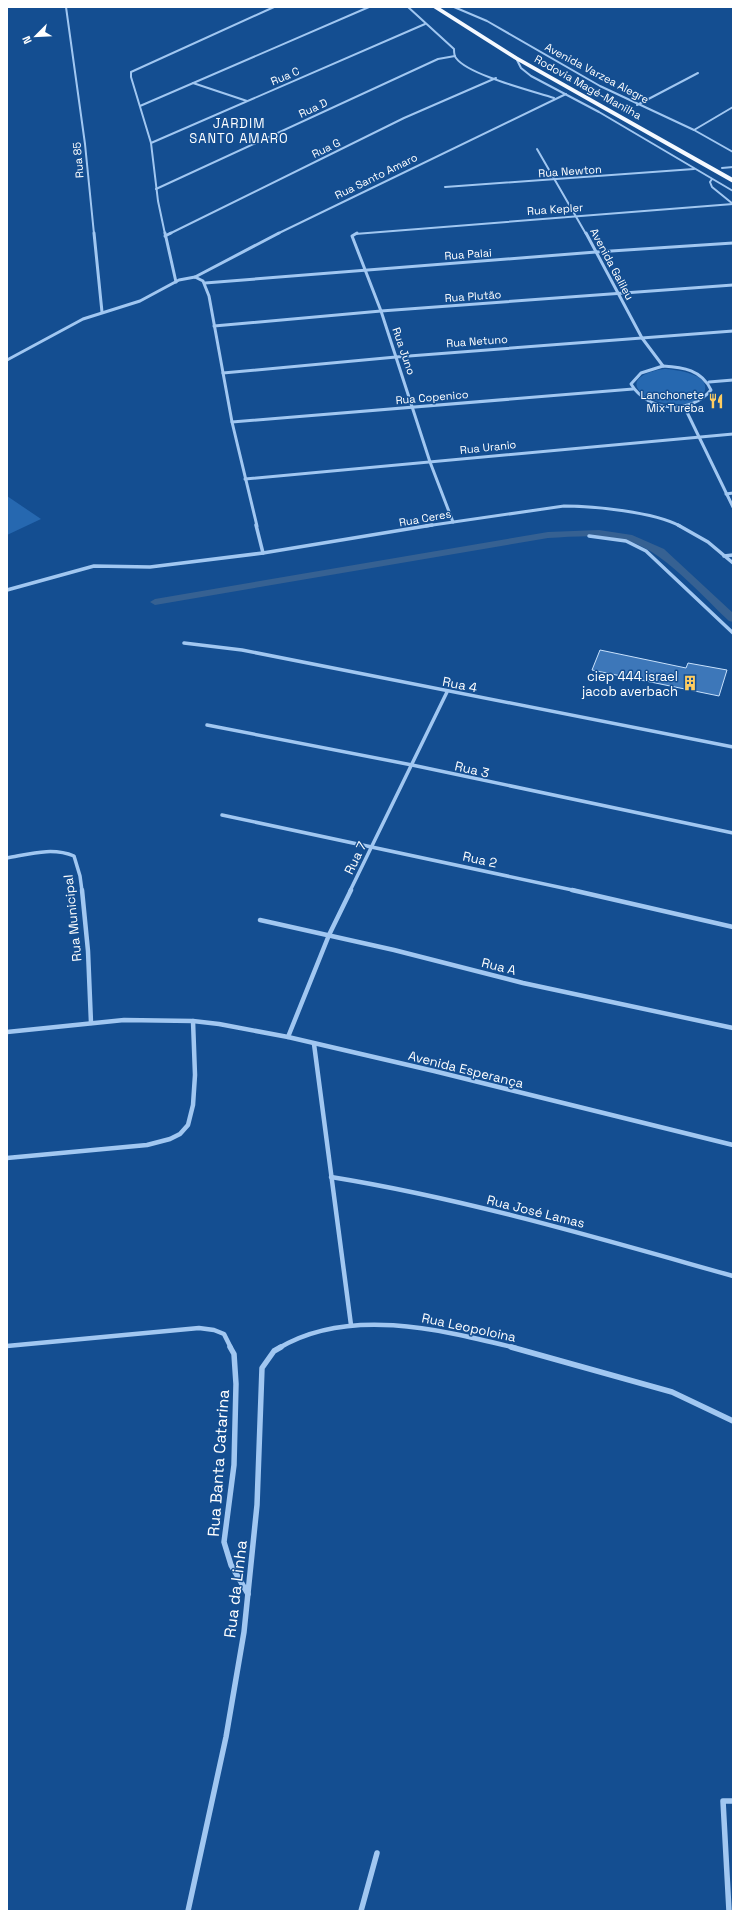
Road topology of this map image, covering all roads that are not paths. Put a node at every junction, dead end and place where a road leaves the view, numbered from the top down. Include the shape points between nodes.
1 (66, 7) edge
2 (274, 7) edge
3 (369, 7) edge
4 (408, 7) edge
5 (436, 7) edge
6 (446, 7) edge
7 (454, 7) edge
8 (425, 24) junction
9 (455, 56) junction
10 (516, 58) junction
11 (698, 73) dead end
12 (496, 78) junction
13 (193, 83) junction
14 (566, 94) junction
15 (554, 98) junction
16 (248, 101) junction
17 (637, 105) junction
18 (140, 106) junction
19 (733, 107) edge
20 (694, 130) junction
21 (151, 143) junction
22 (537, 149) dead end
23 (733, 152) edge
24 (733, 167) edge
25 (722, 168) junction
26 (695, 169) junction
27 (733, 174) edge
28 (712, 179) junction
29 (556, 180) junction
30 (733, 181) edge
31 (445, 187) dead end
32 (156, 189) junction
33 (733, 191) edge
34 (733, 204) edge
35 (576, 215) junction
36 (378, 231) joint
37 (165, 236) junction
38 (733, 243) edge
39 (596, 252) junction
40 (365, 272) junction
41 (196, 277) junction
42 (176, 282) junction
43 (205, 283) junction
44 (733, 285) edge
45 (618, 294) junction
46 (381, 311) junction
47 (102, 312) junction
48 (214, 326) junction
49 (733, 331) edge
50 (642, 338) junction
51 (396, 357) junction
52 (7, 360) edge
53 (663, 366) junction
54 (223, 373) junction
55 (733, 380) edge
56 (709, 382) junction
57 (633, 389) junction
58 (684, 406) junction
59 (413, 408) junction
60 (232, 422) junction
61 (733, 434) edge
62 (698, 438) junction
63 (430, 462) junction
64 (245, 479) junction
65 (733, 493) edge
66 (726, 494) junction
67 (733, 507) edge
68 (453, 522) junction
69 (589, 536) dead end
70 (263, 553) junction
71 (733, 555) edge
72 (724, 556) junction
73 (733, 563) edge
74 (7, 590) edge
75 (733, 633) edge
76 (184, 643) dead end
77 (448, 692) junction
78 (207, 725) dead end
79 (733, 747) edge
80 (412, 766) junction
81 (222, 815) dead end
82 (733, 833) edge
83 (372, 847) junction
84 (7, 858) edge
85 (260, 920) dead end
86 (733, 927) edge
87 (329, 935) junction
88 (193, 1021) junction
89 (91, 1024) junction
90 (733, 1028) edge
91 (7, 1032) edge
92 (288, 1037) junction
93 (314, 1044) junction
94 (733, 1145) edge
95 (7, 1158) edge
96 (331, 1177) junction
97 (733, 1276) edge
98 (351, 1325) junction
99 (7, 1346) edge
100 (733, 1421) edge
101 (248, 1594) junction
102 (733, 1802) edge
103 (377, 1853) dead end
104 (188, 1911) edge
105 (360, 1911) edge
106 (729, 1911) edge

1 - 47 street, Rua 85 via 85,144
2 - 18 street via 131,72
3 - 13 street
4 - 8 street
5 - 10 highway, Rodovia Magé-Manilha
6 - 25 highway, Rodovia Magé-Manilha via 520,53
7 - 17 street, Avenida Varzea Alegre via 487,21
8 - 9 street via 454,49
8 - 16 street, Rua C
9 - 12 street via 470,68
9 - 32 street, Rua D via 438,59
10 - 14 street via 524,70
10 - 30 highway, Rodovia Magé-Manilha
11 - 17 street
12 - 15 street
12 - 37 street, Rua G via 404,118
13 - 16 street
13 - 18 street
14 - 15 street, Rua Santo Amaro
14 - 26 street
15 - 41 street, Rua Santo Amaro via 310,217
16 - 21 street, Rua C
17 - 20 street, Avenida Varzea Alegre
18 - 21 street
19 - 20 street
20 - 23 street, Avenida Varzea Alegre
21 - 32 street
22 - 29 street, Avenida Galileu
24 - 25 street
25 - 27 highway, Rodovia Magé-Manilha
26 - 28 street
26 - 29 street, Rua Newton
28 - 33 street
28 - 34 street, Rua Kepler via 712,187
29 - 31 street, Rua Newton
29 - 35 street, Avenida Galileu
32 - 37 street
34 - 35 street, Rua Kepler
35 - 36 street, Rua Kepler
35 - 39 street, Avenida Galileu
36 - 40 street, Rua Juno via 357,233 352,236
37 - 42 street
38 - 39 street, Rua Palai
39 - 40 street, Rua Palai
39 - 45 street, Avenida Galileu
40 - 43 street, Rua Palai
40 - 46 street, Rua Juno
41 - 42 street
41 - 43 street
42 - 47 street via 140,301
43 - 48 street
44 - 45 street, Rua Plutão
45 - 46 street, Rua Plutão
45 - 50 street, Avenida Galileu
46 - 48 street, Rua Plutão
46 - 51 street, Rua Juno
47 - 52 street via 76,322
48 - 54 street
49 - 50 street, Rua Netuno
50 - 51 street, Rua Netuno
50 - 53 street, Avenida Galileu
51 - 54 street, Rua Netuno
51 - 59 street, Rua Juno
53 - 56 street via 691,370
53 - 57 street via 647,369 635,375 631,384
54 - 60 street
55 - 56 street
56 - 58 street via 711,390 707,397 698,403
57 - 58 street via 655,404
57 - 59 street, Rua Copenico
58 - 62 street
59 - 60 street, Rua Copenico
59 - 63 street, Rua Juno
60 - 64 street
61 - 62 street, Rua Uranio
62 - 63 street, Rua Uranio
62 - 66 street
63 - 64 street, Rua Uranio
63 - 68 street, Rua Juno
64 - 70 street
65 - 66 street
66 - 67 street
68 - 70 street, Rua Ceres
68 - 72 street, Rua Ceres via 543,508 594,507 625,511 674,523 708,542
69 - 75 street via 626,541 646,551
70 - 74 street, Rua Ceres via 150,567 87,567
71 - 72 street
72 - 73 street, Rua Ceres
76 - 77 street, Rua 4 via 242,650
77 - 79 street, Rua 4
77 - 80 street, Rua 7
78 - 80 street, Rua 3
80 - 82 street, Rua 3
80 - 83 street, Rua 7
81 - 83 street, Rua 2
83 - 86 street, Rua 2
83 - 87 street, Rua 7
84 - 89 street, Rua Municipal via 50,852 67,852 74,856 80,876 88,951
85 - 87 street, Rua A
87 - 90 street, Rua A via 523,983
87 - 92 street, Rua 7
88 - 89 street via 124,1020
88 - 92 street, Avenida Esperança
88 - 95 street via 192,1109 188,1126 180,1133 162,1142 147,1145
89 - 91 street
92 - 93 street, Avenida Esperança
93 - 94 street, Avenida Esperança
93 - 96 street
96 - 97 street, Rua José Lamas via 378,1184 489,1211 617,1243
96 - 98 street
98 - 100 street, Rua Leopoloina via 417,1327 529,1351 672,1392
98 - 101 street, Rua da Linha via 311,1334 279,1346 269,1355 262,1368 261,1463
99 - 101 street, Rua Banta Catarina via 199,1328 224,1334 234,1354 236,1384 234,1465 224,1542 231,1565
101 - 104 street, Rua da Linha via 244,1632 221,1761
102 - 106 street via 723,1801
103 - 105 street

